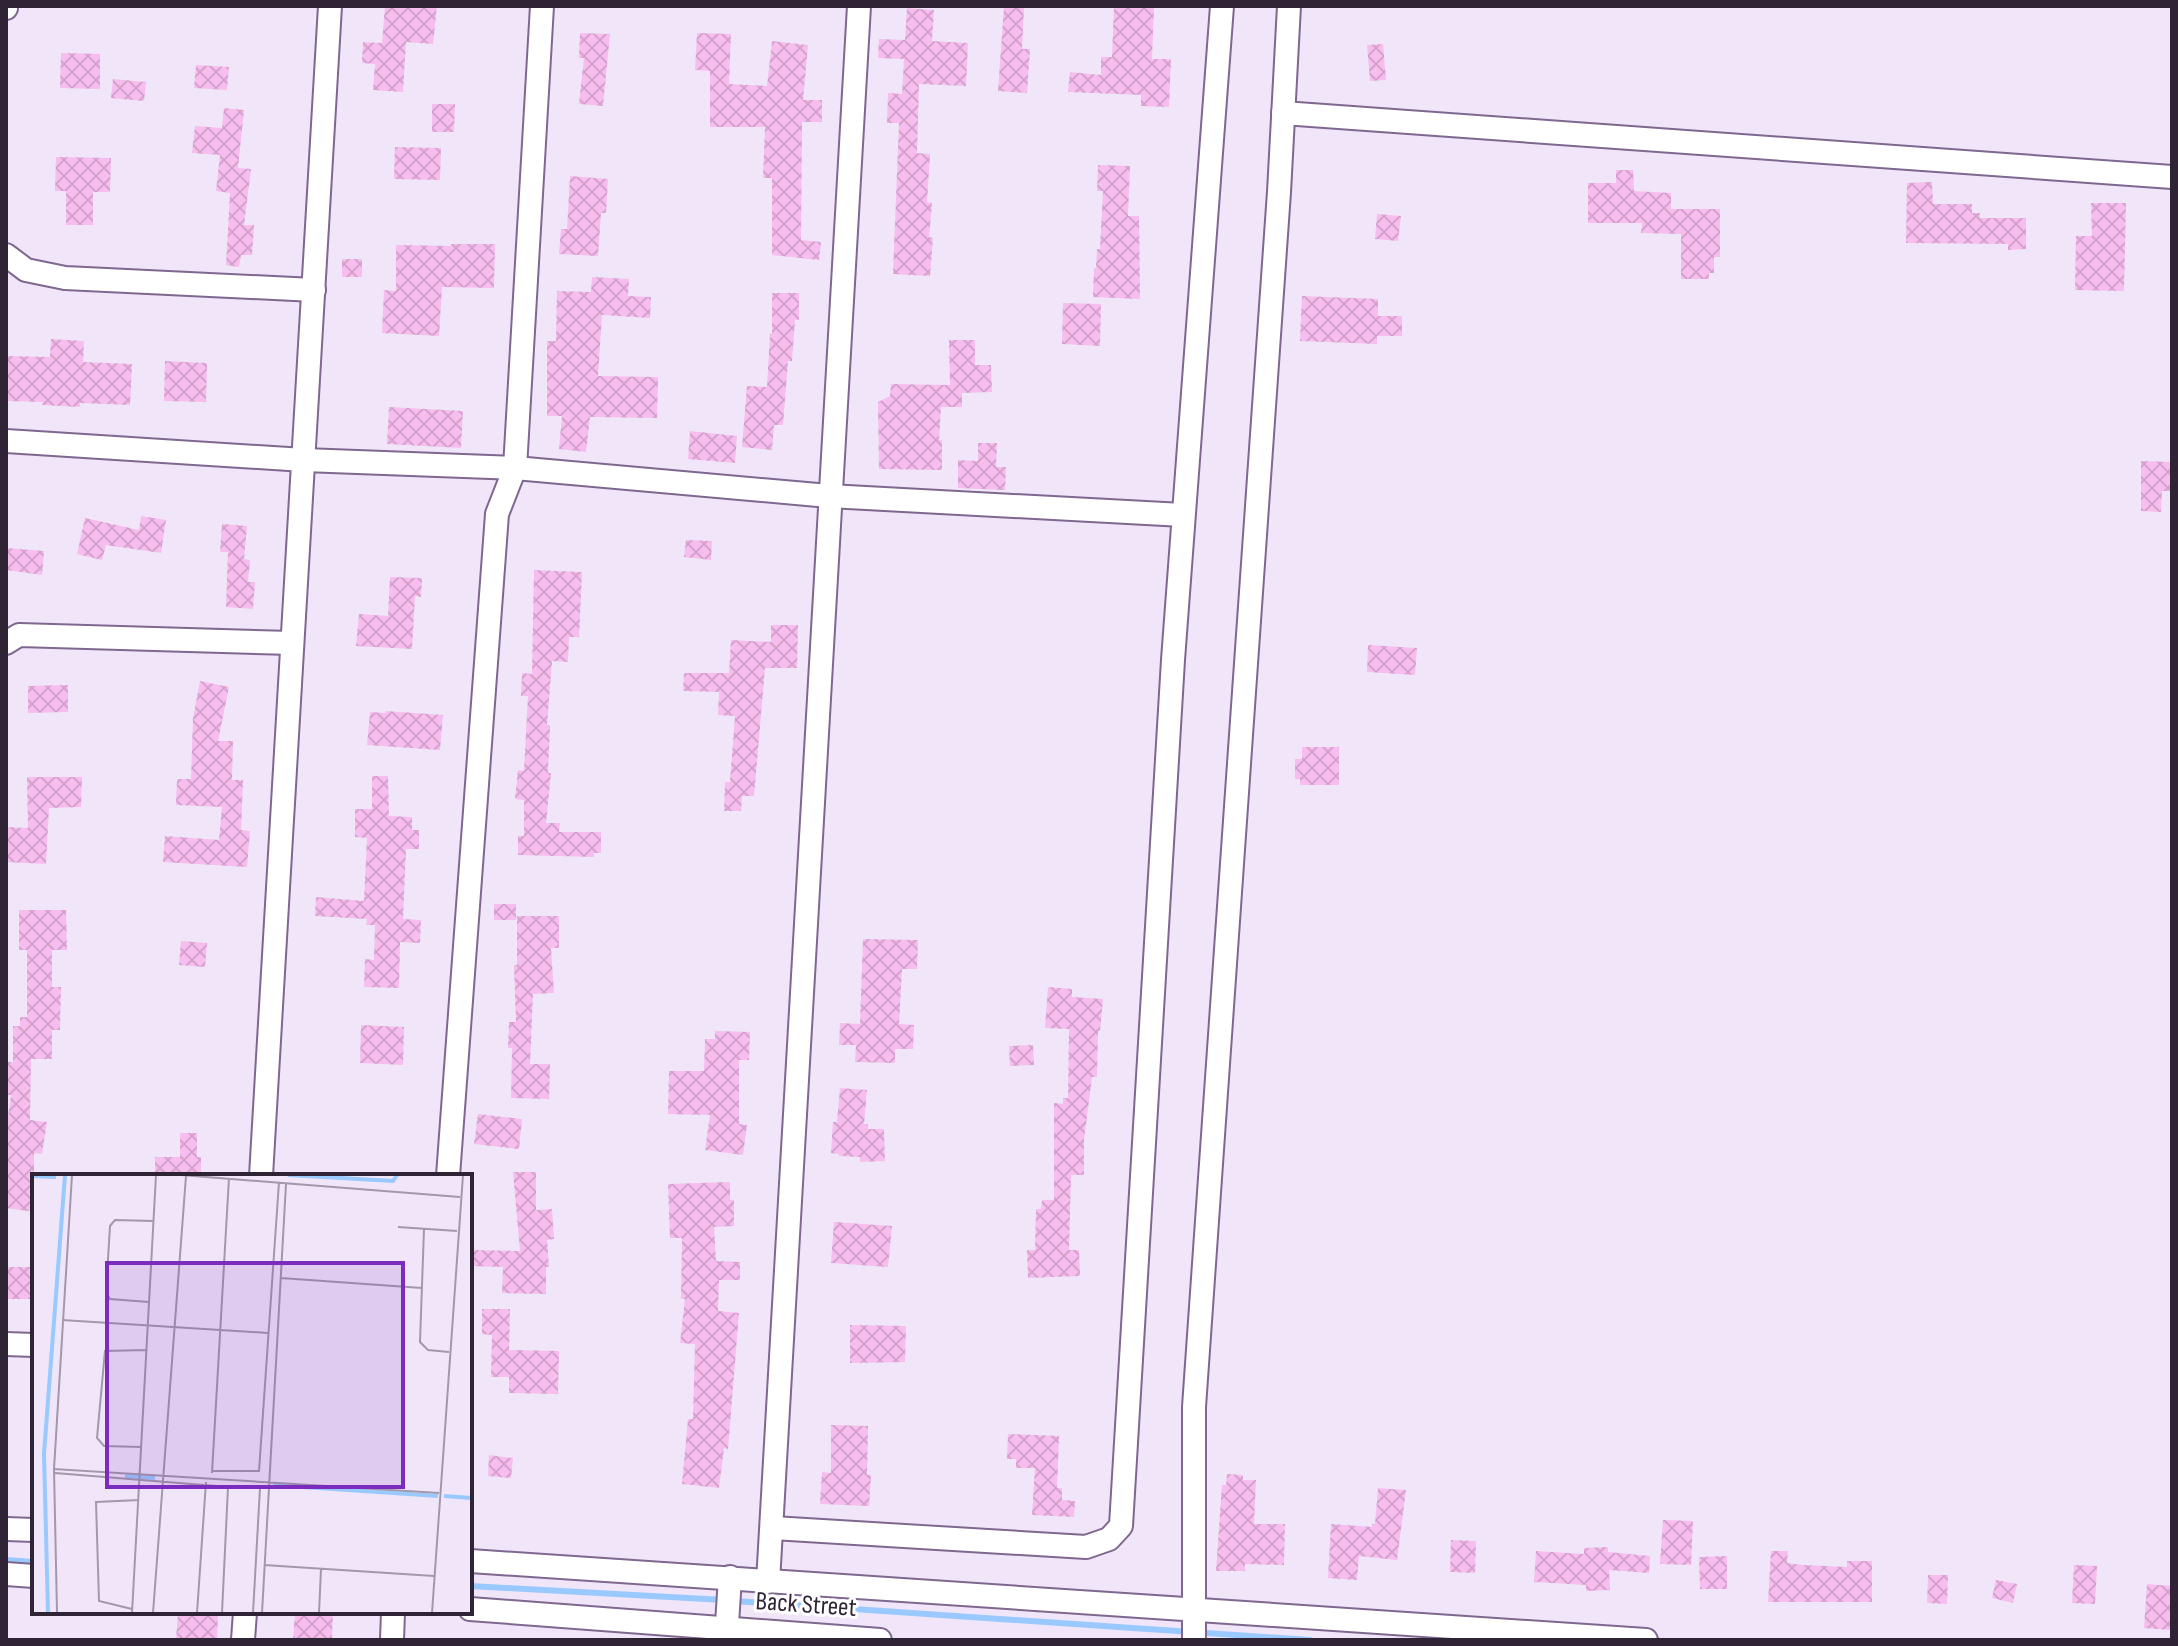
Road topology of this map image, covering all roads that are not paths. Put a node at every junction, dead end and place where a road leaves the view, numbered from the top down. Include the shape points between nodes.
1 (330, 6) edge
2 (542, 6) edge
3 (859, 6) edge
4 (1222, 6) edge
5 (1289, 6) edge
6 (1283, 113) junction
7 (2172, 177) edge
8 (6, 255) edge
9 (314, 290) junction
10 (6, 441) edge
11 (304, 460) junction
12 (515, 468) junction
13 (829, 496) junction
14 (1183, 515) junction
15 (6, 643) edge
16 (292, 643) junction
17 (261, 1174) edge
18 (448, 1174) edge
19 (6, 1344) edge
20 (32, 1345) edge
21 (773, 1528) junction
22 (6, 1529) edge
23 (32, 1530) edge
24 (472, 1561) edge
25 (6, 1574) edge
26 (32, 1576) edge
27 (730, 1577) junction
28 (768, 1582) junction
29 (472, 1609) edge
30 (1196, 1610) junction
31 (245, 1614) edge
32 (393, 1614) edge
33 (726, 1634) edge
34 (243, 1640) edge
35 (392, 1640) edge
36 (880, 1640) edge
37 (1194, 1640) edge
38 (1646, 1640) edge

1 - 9 street
2 - 12 street
3 - 13 street
4 - 14 street
5 - 6 street
6 - 7 street
6 - 30 street via 1194,1407
8 - 9 street via 26,270 65,278
9 - 11 street
10 - 11 street
11 - 12 street
11 - 16 street
12 - 13 street
12 - 18 street via 497,514
13 - 14 street
13 - 21 street
14 - 21 street via 1121,1526 1109,1539 1086,1547
15 - 16 street via 19,635
16 - 17 street
19 - 20 street
21 - 28 street
22 - 23 street
24 - 27 street
25 - 26 street
27 - 28 street
27 - 33 street
28 - 30 street
29 - 33 street, Back Street
30 - 37 street
30 - 38 street
31 - 34 street
32 - 35 street
33 - 36 street, Back Street

